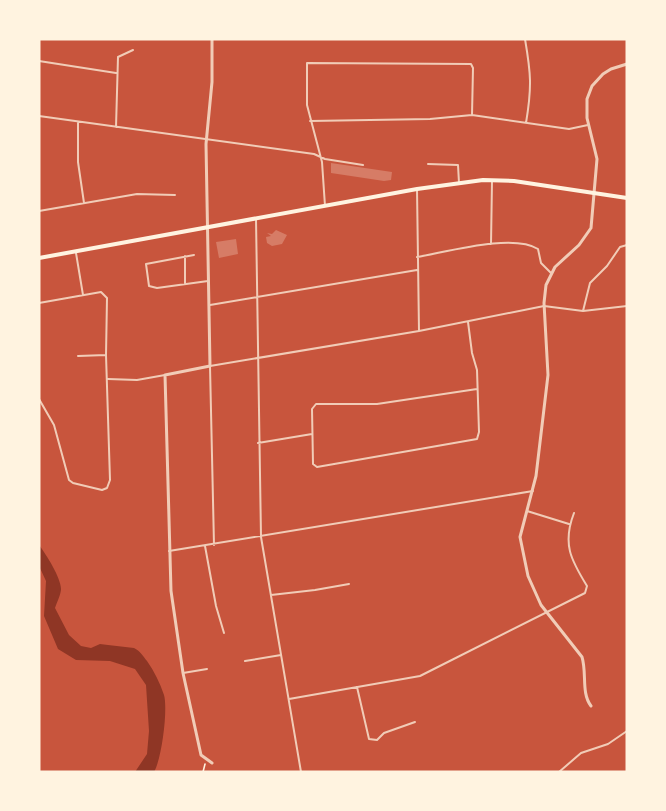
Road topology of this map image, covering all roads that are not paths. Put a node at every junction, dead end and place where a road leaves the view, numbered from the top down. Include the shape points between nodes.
1 (212, 39) edge
2 (525, 39) edge
3 (133, 50) dead end
4 (39, 61) edge
5 (627, 64) edge
6 (116, 73) junction
7 (472, 115) junction
8 (39, 116) edge
9 (78, 121) junction
10 (310, 121) junction
11 (526, 123) junction
12 (589, 125) junction
13 (116, 128) junction
14 (206, 139) junction
15 (320, 156) junction
16 (428, 164) dead end
17 (363, 165) dead end
18 (492, 180) junction
19 (459, 183) junction
20 (417, 189) junction
21 (595, 194) junction
22 (175, 195) dead end
23 (627, 198) edge
24 (84, 203) junction
25 (325, 207) junction
26 (39, 211) edge
27 (256, 219) junction
28 (206, 227) junction
29 (491, 244) junction
30 (627, 245) edge
31 (76, 253) junction
32 (194, 255) dead end
33 (185, 256) junction
34 (417, 257) junction
35 (39, 258) edge
36 (417, 270) junction
37 (551, 273) junction
38 (208, 281) junction
39 (185, 283) junction
40 (83, 295) junction
41 (256, 298) junction
42 (39, 303) edge
43 (208, 305) junction
44 (544, 306) junction
45 (627, 306) edge
46 (583, 311) junction
47 (468, 321) junction
48 (419, 331) junction
49 (106, 355) junction
50 (78, 356) dead end
51 (258, 358) junction
52 (210, 366) junction
53 (165, 375) junction
54 (107, 379) junction
55 (477, 389) junction
56 (39, 399) edge
57 (313, 434) junction
58 (258, 442) junction
59 (105, 489) junction
60 (533, 491) junction
61 (109, 495) dead end
62 (527, 511) junction
63 (574, 513) dead end
64 (569, 524) junction
65 (261, 537) junction
66 (214, 545) junction
67 (205, 546) junction
68 (169, 552) junction
69 (349, 584) dead end
70 (271, 595) junction
71 (546, 612) junction
72 (224, 633) dead end
73 (281, 655) junction
74 (245, 661) dead end
75 (207, 669) dead end
76 (183, 673) junction
77 (357, 687) junction
78 (289, 699) junction
79 (591, 706) dead end
80 (415, 722) dead end
81 (627, 731) edge
82 (212, 764) dead end
83 (301, 772) edge
84 (559, 772) edge

1 - 14 street
2 - 11 street via 532,87
3 - 6 street via 118,57
4 - 6 street
5 - 12 street via 603,74 592,86 586,105
6 - 13 street
7 - 10 street
7 - 10 street via 471,64 309,62 306,66
7 - 11 street
8 - 9 street
9 - 13 street
9 - 24 street
10 - 15 street
11 - 12 street via 569,129
12 - 21 street via 597,159
13 - 14 street
14 - 15 street
14 - 28 street
15 - 17 street
15 - 25 street
16 - 19 street via 458,165
18 - 19 main road
18 - 21 main road
18 - 29 street
19 - 20 main road
20 - 25 main road
20 - 34 street
21 - 23 main road
21 - 37 street via 588,233
22 - 24 street via 137,194
24 - 26 street
25 - 27 main road
27 - 28 main road
27 - 41 street
28 - 31 main road
28 - 38 street
29 - 34 street
29 - 37 street via 536,247 541,263
30 - 46 street via 620,247 590,283
31 - 35 main road
31 - 40 street
32 - 33 street
33 - 39 street
33 - 39 street via 146,264 149,286
34 - 36 street
36 - 41 street
36 - 48 street
37 - 44 street
38 - 39 street
38 - 43 street
40 - 42 street
40 - 49 street via 101,292 107,298
41 - 43 street
41 - 51 street
43 - 52 street
44 - 46 street
44 - 47 street
44 - 60 street via 549,364
45 - 46 street
47 - 48 street
47 - 55 street
48 - 51 street
49 - 50 street
49 - 54 street
51 - 52 street
51 - 58 street
52 - 53 street
52 - 66 street
53 - 54 street
53 - 68 street
54 - 59 street via 110,480
55 - 57 street via 377,404 316,404 312,409
55 - 57 street via 479,436 474,440 318,467 313,462
56 - 59 street via 54,425 69,480
57 - 58 street
58 - 65 street
59 - 61 street
60 - 62 street
60 - 65 street
62 - 64 street
62 - 71 street via 521,533 522,550 528,576
63 - 64 street
64 - 71 street via 569,550 587,592
65 - 66 street
65 - 70 street
66 - 67 street
67 - 68 street
67 - 72 street
68 - 76 street
69 - 70 street
70 - 73 street
71 - 77 street via 420,676
71 - 79 street via 582,657 586,699
73 - 74 street
73 - 78 street
75 - 76 street
76 - 82 street via 201,755
77 - 78 street
77 - 80 street via 369,739 376,740 384,733
78 - 83 street
81 - 84 street via 608,744 581,753

